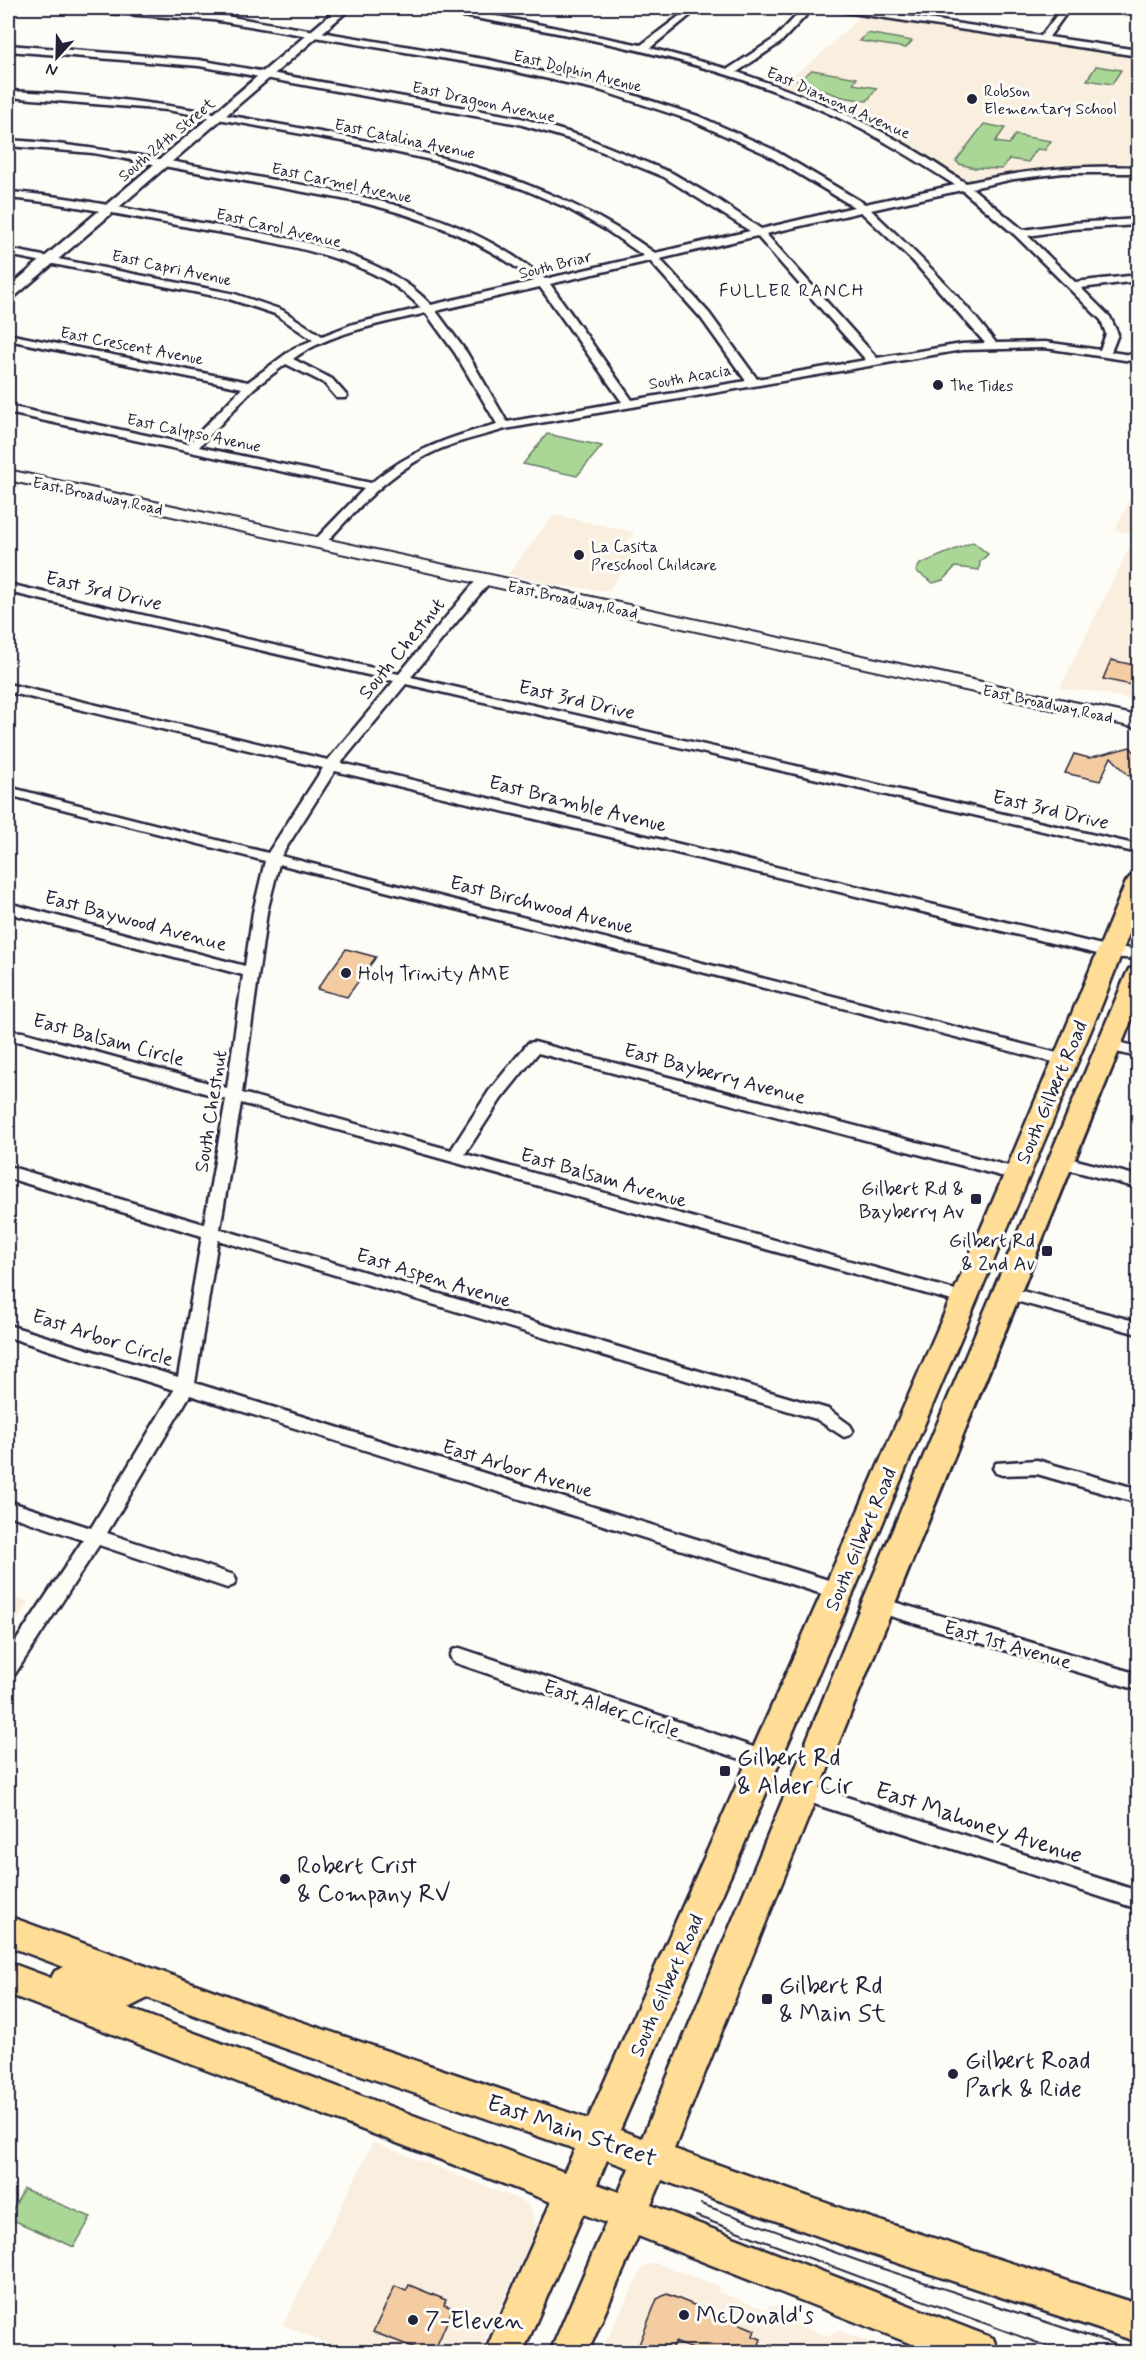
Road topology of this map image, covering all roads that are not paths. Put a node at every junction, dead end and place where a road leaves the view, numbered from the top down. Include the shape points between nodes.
1 (77, 8) edge
2 (345, 8) edge
3 (433, 8) edge
4 (694, 8) edge
5 (809, 8) edge
6 (839, 8) edge
7 (1066, 8) edge
8 (312, 34) junction
9 (1043, 39) junction
10 (645, 47) junction
11 (8, 48) edge
12 (1138, 53) edge
13 (731, 72) junction
14 (267, 75) junction
15 (8, 94) edge
16 (217, 117) junction
17 (8, 143) edge
18 (163, 162) junction
19 (1138, 170) edge
20 (964, 187) junction
21 (8, 195) edge
22 (863, 208) junction
23 (108, 209) junction
24 (1138, 222) edge
25 (760, 233) junction
26 (1020, 234) junction
27 (8, 252) edge
28 (652, 256) junction
29 (49, 259) junction
30 (1138, 278) edge
31 (544, 284) junction
32 (1072, 286) junction
33 (8, 295) edge
34 (431, 310) junction
35 (8, 337) edge
36 (320, 340) junction
37 (992, 345) junction
38 (1106, 353) junction
39 (1138, 359) edge
40 (286, 360) junction
41 (874, 362) junction
42 (753, 382) junction
43 (250, 386) junction
44 (341, 396) dead end
45 (629, 404) junction
46 (8, 410) edge
47 (504, 426) junction
48 (191, 448) junction
49 (8, 475) edge
50 (374, 487) junction
51 (319, 543) junction
52 (484, 580) junction
53 (8, 588) edge
54 (403, 679) junction
55 (8, 688) edge
56 (1138, 722) edge
57 (332, 765) junction
58 (8, 791) edge
59 (1138, 849) edge
60 (273, 857) junction
61 (1138, 882) edge
62 (8, 908) edge
63 (1124, 953) edge
64 (253, 973) junction
65 (1138, 975) edge
66 (8, 1036) edge
67 (1109, 1045) junction
68 (1138, 1052) edge
69 (1065, 1060) junction
70 (234, 1096) junction
71 (455, 1157) junction
72 (1061, 1162) junction
73 (8, 1172) edge
74 (1016, 1174) junction
75 (1138, 1182) edge
76 (211, 1232) junction
77 (1007, 1293) junction
78 (963, 1298) junction
79 (1138, 1328) edge
80 (8, 1330) edge
81 (184, 1387) junction
82 (844, 1430) dead end
83 (1002, 1468) dead end
84 (1138, 1496) edge
85 (8, 1508) edge
86 (95, 1537) junction
87 (227, 1580) dead end
88 (838, 1591) junction
89 (877, 1605) junction
90 (460, 1656) dead end
91 (8, 1668) edge
92 (1138, 1682) edge
93 (764, 1759) junction
94 (803, 1792) junction
95 (1138, 1900) edge
96 (8, 1931) edge
97 (8, 1968) edge
98 (8, 1978) edge
99 (143, 1980) junction
100 (598, 2139) junction
101 (652, 2158) junction
102 (575, 2194) junction
103 (629, 2214) junction
104 (1138, 2323) edge
105 (504, 2352) edge
106 (569, 2352) edge
107 (979, 2352) edge

1 - 8 street, East Dolphin Avenue via 213,18
2 - 8 street, South 24th Street
3 - 10 street, East Diamond Avenue
4 - 10 street
5 - 13 street via 777,41
6 - 9 street
7 - 9 street
8 - 14 street, South 24th Street
8 - 22 street, East Dolphin Avenue via 539,73 649,103 768,151
9 - 12 street
10 - 13 street, East Diamond Avenue
11 - 14 street, East Dragoon Avenue via 199,63
13 - 20 street, East Diamond Avenue via 861,125 905,147
14 - 16 street, South 24th Street
14 - 25 street, East Dragoon Avenue via 458,108 580,139 668,175
15 - 16 street, East Catalina Avenue via 148,105
16 - 18 street, South 24th Street
16 - 28 street, East Catalina Avenue via 402,149 495,174 570,204
17 - 18 street, East Carmel Avenue via 93,150
18 - 23 street, South 24th Street
18 - 31 street, East Carmel Avenue via 410,211 482,242 517,262
19 - 20 street, South Briar via 1063,170
20 - 22 street, South Briar
20 - 26 street, East Diamond Avenue
21 - 23 street, East Carol Avenue
22 - 25 street, South Briar
22 - 37 street, East Dolphin Avenue via 917,259
23 - 29 street, South 24th Street
23 - 34 street, East Carol Avenue via 278,242 354,262 407,289
24 - 26 street
25 - 28 street, South Briar
25 - 41 street, East Dragoon Avenue
26 - 32 street, East Diamond Avenue
27 - 29 street, East Capri Avenue
28 - 31 street, South Briar
28 - 42 street, East Catalina Avenue via 686,293
29 - 33 street, South 24th Street
29 - 36 street, East Capri Avenue via 266,306 295,319
30 - 32 street
31 - 34 street, South Briar
31 - 45 street, East Carmel Avenue
32 - 38 street, East Diamond Avenue via 1106,319 1112,334
34 - 36 street, South Briar via 357,326
34 - 47 street, East Carol Avenue
35 - 43 street, East Crescent Avenue
36 - 40 street, South Briar
37 - 38 street, South Acacia via 1045,345
37 - 41 street, South Acacia
38 - 39 street, South Acacia
40 - 43 street, South Briar
40 - 44 street via 328,381
41 - 42 street, South Acacia
42 - 45 street, South Acacia
43 - 48 street, South Briar
45 - 47 street, South Acacia
46 - 48 street, East Calypso Avenue
47 - 50 street, South Acacia via 419,454
48 - 50 street, East Calypso Avenue
49 - 51 main road, East Broadway Road
50 - 51 street, South Acacia
51 - 52 main road, East Broadway Road
52 - 54 street, South Chestnut
52 - 56 main road, East Broadway Road
53 - 54 street, East 3rd Drive
54 - 57 street, South Chestnut
54 - 59 street, East 3rd Drive
55 - 57 street, East Bramble Avenue
57 - 60 street, South Chestnut
57 - 63 street, East Bramble Avenue
58 - 60 street, East Birchwood Avenue
60 - 64 street, South Chestnut via 260,912
60 - 69 street, East Birchwood Avenue
61 - 63 main road, South Gilbert Road
62 - 64 street, East Baywood Avenue
63 - 69 main road, South Gilbert Road
64 - 70 street, South Chestnut
65 - 67 main road, South Gilbert Road
66 - 70 street, East Balsam Circle
67 - 68 street
67 - 72 main road, South Gilbert Road
69 - 74 main road, South Gilbert Road
70 - 71 street, East Balsam Avenue
70 - 76 street, South Chestnut
71 - 74 street, East Bayberry Avenue via 495,1095 534,1047
71 - 78 street, East Balsam Avenue
72 - 75 street
72 - 77 main road, South Gilbert Road
73 - 76 street, East Aspen Avenue
74 - 78 main road, South Gilbert Road
76 - 81 street, South Chestnut
76 - 82 street, East Aspen Avenue via 822,1414
77 - 79 street
77 - 89 main road, South Gilbert Road
78 - 88 main road, South Gilbert Road
80 - 81 street, East Arbor Circle
81 - 86 street, South Chestnut
81 - 88 street, East Arbor Avenue
83 - 84 street via 1037,1467
85 - 86 street
86 - 87 street
86 - 91 street, South Chestnut
88 - 93 main road, South Gilbert Road
89 - 92 street, East 1st Avenue
89 - 94 main road, South Gilbert Road
90 - 93 street, East Alder Circle
93 - 100 main road, South Gilbert Road
94 - 95 street, East Mahoney Avenue
94 - 101 main road, South Gilbert Road
96 - 99 main road, East Main Street
97 - 99 main road via 33,1971 104,1994 127,1992
98 - 102 main road
99 - 100 main road, East Main Street
100 - 101 main road, East Main Street
100 - 102 main road, South Gilbert Road
101 - 103 main road, South Gilbert Road
101 - 104 main road, East Main Street via 846,2228
102 - 103 main road
102 - 105 main road, South Gilbert Road
103 - 106 main road, South Gilbert Road
103 - 107 main road

